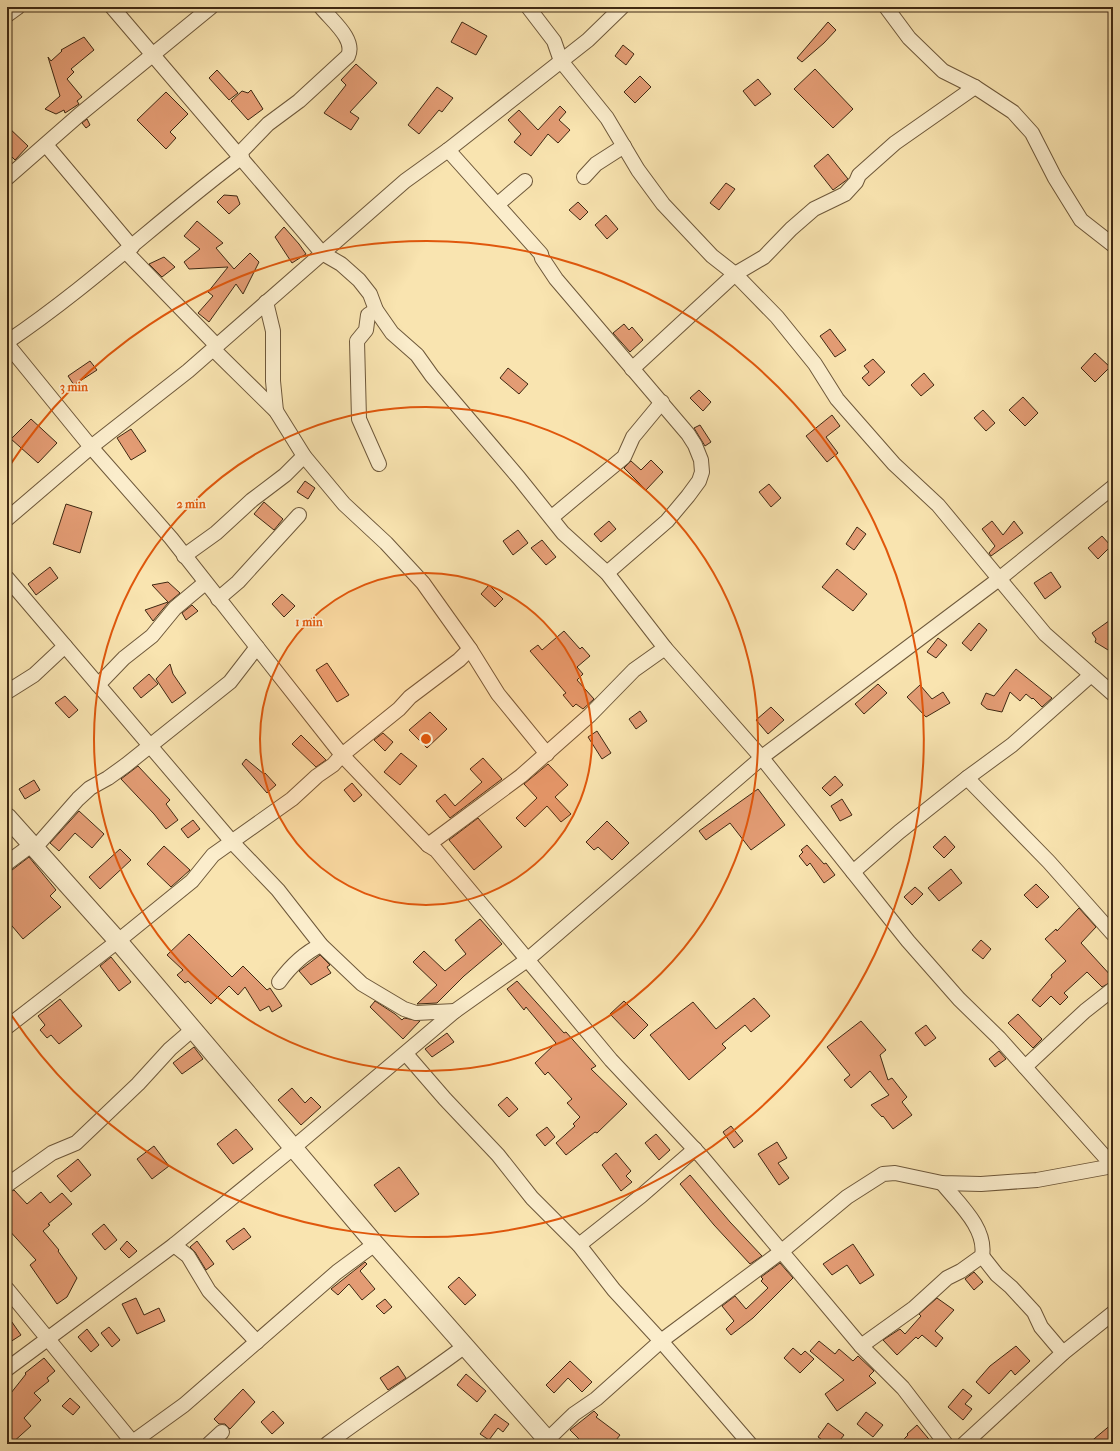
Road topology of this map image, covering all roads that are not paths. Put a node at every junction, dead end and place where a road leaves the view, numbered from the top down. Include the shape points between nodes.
1 (18, 7) edge
2 (112, 7) edge
3 (211, 7) edge
4 (321, 7) edge
5 (528, 7) edge
6 (622, 7) edge
7 (886, 7) edge
8 (7, 15) edge
9 (154, 55) junction
10 (561, 61) junction
11 (975, 87) junction
12 (46, 145) junction
13 (624, 146) junction
14 (448, 150) junction
15 (240, 156) junction
16 (584, 177) dead end
17 (7, 178) edge
18 (525, 181) dead end
19 (498, 204) junction
20 (1113, 245) edge
21 (129, 250) junction
22 (322, 253) junction
23 (735, 274) junction
24 (266, 302) junction
25 (376, 310) junction
26 (7, 343) edge
27 (215, 348) junction
28 (632, 369) junction
29 (662, 402) junction
30 (276, 411) junction
31 (91, 447) junction
32 (304, 456) junction
33 (380, 464) dead end
34 (1113, 487) edge
35 (299, 515) dead end
36 (552, 517) junction
37 (7, 519) edge
38 (184, 556) junction
39 (606, 573) junction
40 (7, 578) edge
41 (999, 579) junction
42 (205, 583) junction
43 (218, 599) junction
44 (65, 646) junction
45 (257, 647) junction
46 (665, 648) junction
47 (470, 650) junction
48 (1091, 675) junction
49 (98, 686) junction
50 (7, 692) edge
51 (1113, 694) edge
52 (149, 745) junction
53 (548, 754) junction
54 (342, 755) junction
55 (762, 758) junction
56 (967, 778) junction
57 (7, 817) edge
58 (233, 843) junction
59 (428, 845) junction
60 (32, 847) junction
61 (7, 863) edge
62 (853, 872) junction
63 (1113, 934) edge
64 (118, 941) junction
65 (321, 945) junction
66 (527, 960) junction
67 (279, 982) dead end
68 (1113, 989) edge
69 (456, 1011) junction
70 (7, 1027) edge
71 (192, 1030) junction
72 (406, 1054) junction
73 (1025, 1067) junction
74 (293, 1148) junction
75 (695, 1149) junction
76 (1113, 1166) edge
77 (942, 1183) junction
78 (7, 1185) edge
79 (375, 1244) junction
80 (174, 1245) junction
81 (579, 1245) junction
82 (782, 1251) junction
83 (982, 1256) junction
84 (7, 1289) edge
85 (1113, 1313) edge
86 (48, 1338) junction
87 (661, 1341) junction
88 (257, 1342) junction
89 (465, 1346) junction
90 (861, 1346) junction
91 (1063, 1353) junction
92 (7, 1369) edge
93 (222, 1432) dead end
94 (547, 1443) edge
95 (746, 1443) edge
96 (132, 1444) edge
97 (209, 1444) edge
98 (327, 1444) edge
99 (946, 1444) edge
100 (964, 1444) edge

1 - 8 street
2 - 9 street
3 - 9 street
4 - 15 street via 348,41 351,50 348,56 299,101 268,124
5 - 10 street via 554,41
6 - 10 street via 588,40
7 - 11 street via 909,38 929,59 943,71
9 - 12 street
9 - 15 street
10 - 13 street via 607,118
10 - 14 street
11 - 20 street via 1013,112 1032,133 1055,178 1081,220
11 - 23 street via 894,143 859,175 845,194 814,209 764,257
12 - 17 street
12 - 21 street
13 - 16 street via 596,164
13 - 23 street via 663,204 712,256
14 - 19 street
14 - 22 street via 405,181
15 - 21 street
15 - 22 street
18 - 19 street
19 - 28 street via 541,254 556,280
21 - 26 street
21 - 27 street
22 - 24 street
22 - 25 street via 342,264 359,280 370,294
23 - 28 street
23 - 41 street via 778,317 815,364 837,399 894,464 938,504
24 - 27 street
24 - 30 street via 273,331 272,381
25 - 33 street via 368,315 366,330 358,341 360,419
25 - 36 street via 392,333 417,355
26 - 31 street
27 - 30 street
27 - 31 street
28 - 29 street
29 - 36 street via 633,437 624,457
29 - 39 street via 695,445 701,460 702,472 699,481 667,520
30 - 32 street
31 - 37 street
31 - 38 street via 156,520
32 - 38 street via 285,475
32 - 47 street via 344,504 423,583
34 - 41 street
35 - 43 street via 238,582
36 - 39 street via 563,533
38 - 42 street
39 - 46 street
40 - 44 street
41 - 48 street via 1046,634
41 - 55 street
42 - 43 street
42 - 49 street via 175,608 152,636 124,658
43 - 45 street
44 - 49 street
44 - 50 street via 34,674
45 - 52 street via 230,682
45 - 54 street
46 - 53 street via 634,670 590,716
46 - 55 street
47 - 53 street via 498,694
47 - 54 street
48 - 51 street
48 - 56 street via 1012,745
49 - 52 street
52 - 58 street
52 - 60 street via 108,778 90,788
53 - 59 street
54 - 58 street via 292,799 254,824
54 - 59 street
55 - 62 street
55 - 66 street
56 - 62 street
56 - 63 street via 1049,862
57 - 60 street
58 - 64 street via 213,855 192,881
58 - 65 street via 278,890
59 - 66 street via 436,850
60 - 61 street
60 - 64 street
62 - 73 street via 959,999
64 - 70 street
64 - 71 street
65 - 67 street via 300,959
65 - 69 street via 362,984 404,1009 416,1013
66 - 69 street
66 - 75 street via 611,1060
68 - 73 street via 1085,1011
69 - 72 street
71 - 74 street
71 - 78 street via 76,1143 52,1153
72 - 74 street
72 - 81 street via 498,1155 532,1198
73 - 76 street
74 - 79 street
74 - 80 street
75 - 81 street
75 - 82 street
76 - 77 street via 1037,1180 981,1184
77 - 82 street via 894,1173 883,1174 847,1197
77 - 83 street via 980,1233 984,1246
79 - 88 street via 337,1272
79 - 89 street
80 - 86 street
80 - 88 street via 188,1256 209,1291
81 - 87 street via 614,1290
82 - 87 street
82 - 90 street
83 - 90 street via 947,1278 914,1308
83 - 91 street via 1034,1312 1041,1327
84 - 86 street
85 - 91 street
86 - 92 street
86 - 96 street
87 - 94 street via 596,1399 574,1414
87 - 95 street
88 - 96 street via 184,1405
89 - 94 street
89 - 98 street
90 - 99 street via 903,1388
91 - 100 street
93 - 97 street

